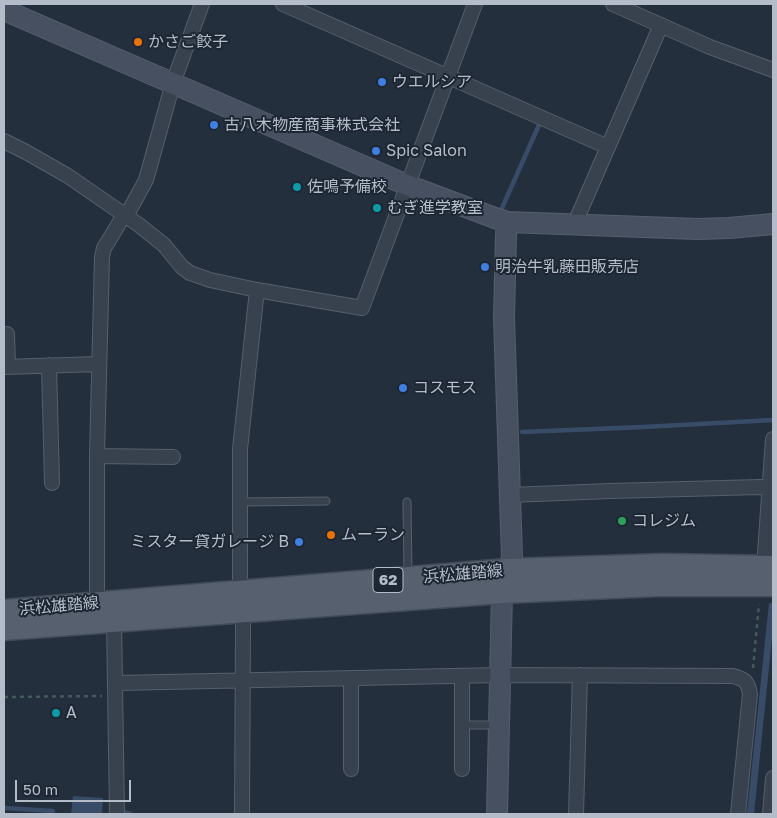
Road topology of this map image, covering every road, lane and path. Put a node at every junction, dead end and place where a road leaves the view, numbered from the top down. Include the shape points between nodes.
1 (202, 4) edge
2 (283, 4) edge
3 (475, 4) edge
4 (613, 4) edge
5 (4, 10) edge
6 (661, 25) junction
7 (773, 70) edge
8 (448, 77) junction
9 (173, 84) junction
10 (4, 141) edge
11 (608, 148) junction
12 (407, 185) junction
13 (125, 215) junction
14 (507, 222) junction
15 (773, 224) edge
16 (578, 225) junction
17 (257, 290) junction
18 (7, 334) dead end
19 (99, 364) junction
20 (48, 365) junction
21 (6, 367) edge
22 (773, 439) edge
23 (97, 456) junction
24 (173, 457) dead end
25 (52, 483) dead end
26 (769, 488) junction
27 (510, 495) junction
28 (326, 501) dead end
29 (240, 502) junction
30 (407, 502) dead end
31 (508, 570) junction
32 (408, 578) junction
33 (767, 580) edge
34 (502, 592) junction
35 (242, 602) junction
36 (98, 603) junction
37 (4, 611) edge
38 (114, 621) junction
39 (4, 629) edge
40 (500, 675) junction
41 (580, 675) junction
42 (462, 676) junction
43 (351, 678) junction
44 (242, 680) junction
45 (745, 682) junction
46 (116, 689) junction
47 (4, 697) edge
48 (462, 725) junction
49 (499, 725) junction
50 (351, 769) dead end
51 (462, 769) dead end
52 (773, 778) edge
53 (117, 814) edge
54 (242, 814) edge
55 (497, 814) edge
56 (576, 814) edge
57 (738, 814) edge
58 (770, 814) edge

1 - 9 street
2 - 8 street
3 - 8 street
4 - 6 street
5 - 9 street
6 - 7 street
6 - 11 street
8 - 11 street
8 - 12 street
9 - 12 street
9 - 13 street via 146,180
10 - 13 street via 68,176
11 - 16 street via 578,216
12 - 14 street
12 - 17 street via 362,308
13 - 17 street via 164,245 190,273
13 - 19 street via 102,257
14 - 16 street
14 - 27 street via 504,318
15 - 16 street via 714,229
17 - 29 street via 240,449
18 - 21 street
19 - 20 street
19 - 23 street
20 - 21 street
20 - 25 street
22 - 26 street
23 - 24 street
23 - 36 street
26 - 27 street
26 - 33 street
27 - 31 street via 512,557
28 - 29 lane
29 - 35 street
30 - 32 lane
31 - 32 main road, 浜松雄踏線 / 62
31 - 33 main road, 浜松雄踏線 / 62 via 663,565
31 - 34 street
32 - 35 main road, 浜松雄踏線 / 62
33 - 34 main road, 浜松雄踏線 / 62
33 - 45 path via 752,669
34 - 35 main road, 浜松雄踏線 / 62
34 - 40 street
35 - 36 main road, 浜松雄踏線 / 62
35 - 38 main road, 浜松雄踏線 / 62
35 - 44 street
36 - 37 main road, 浜松雄踏線 / 62
38 - 39 main road, 浜松雄踏線 / 62
38 - 46 street
40 - 41 street
40 - 42 street
40 - 49 street
41 - 45 street via 733,676
41 - 56 street
42 - 43 street
42 - 48 street
43 - 44 street
43 - 50 street
44 - 46 street
44 - 54 street
45 - 57 street via 750,694
46 - 47 path
46 - 53 street
48 - 49 lane
48 - 51 street
49 - 55 street
52 - 58 street

